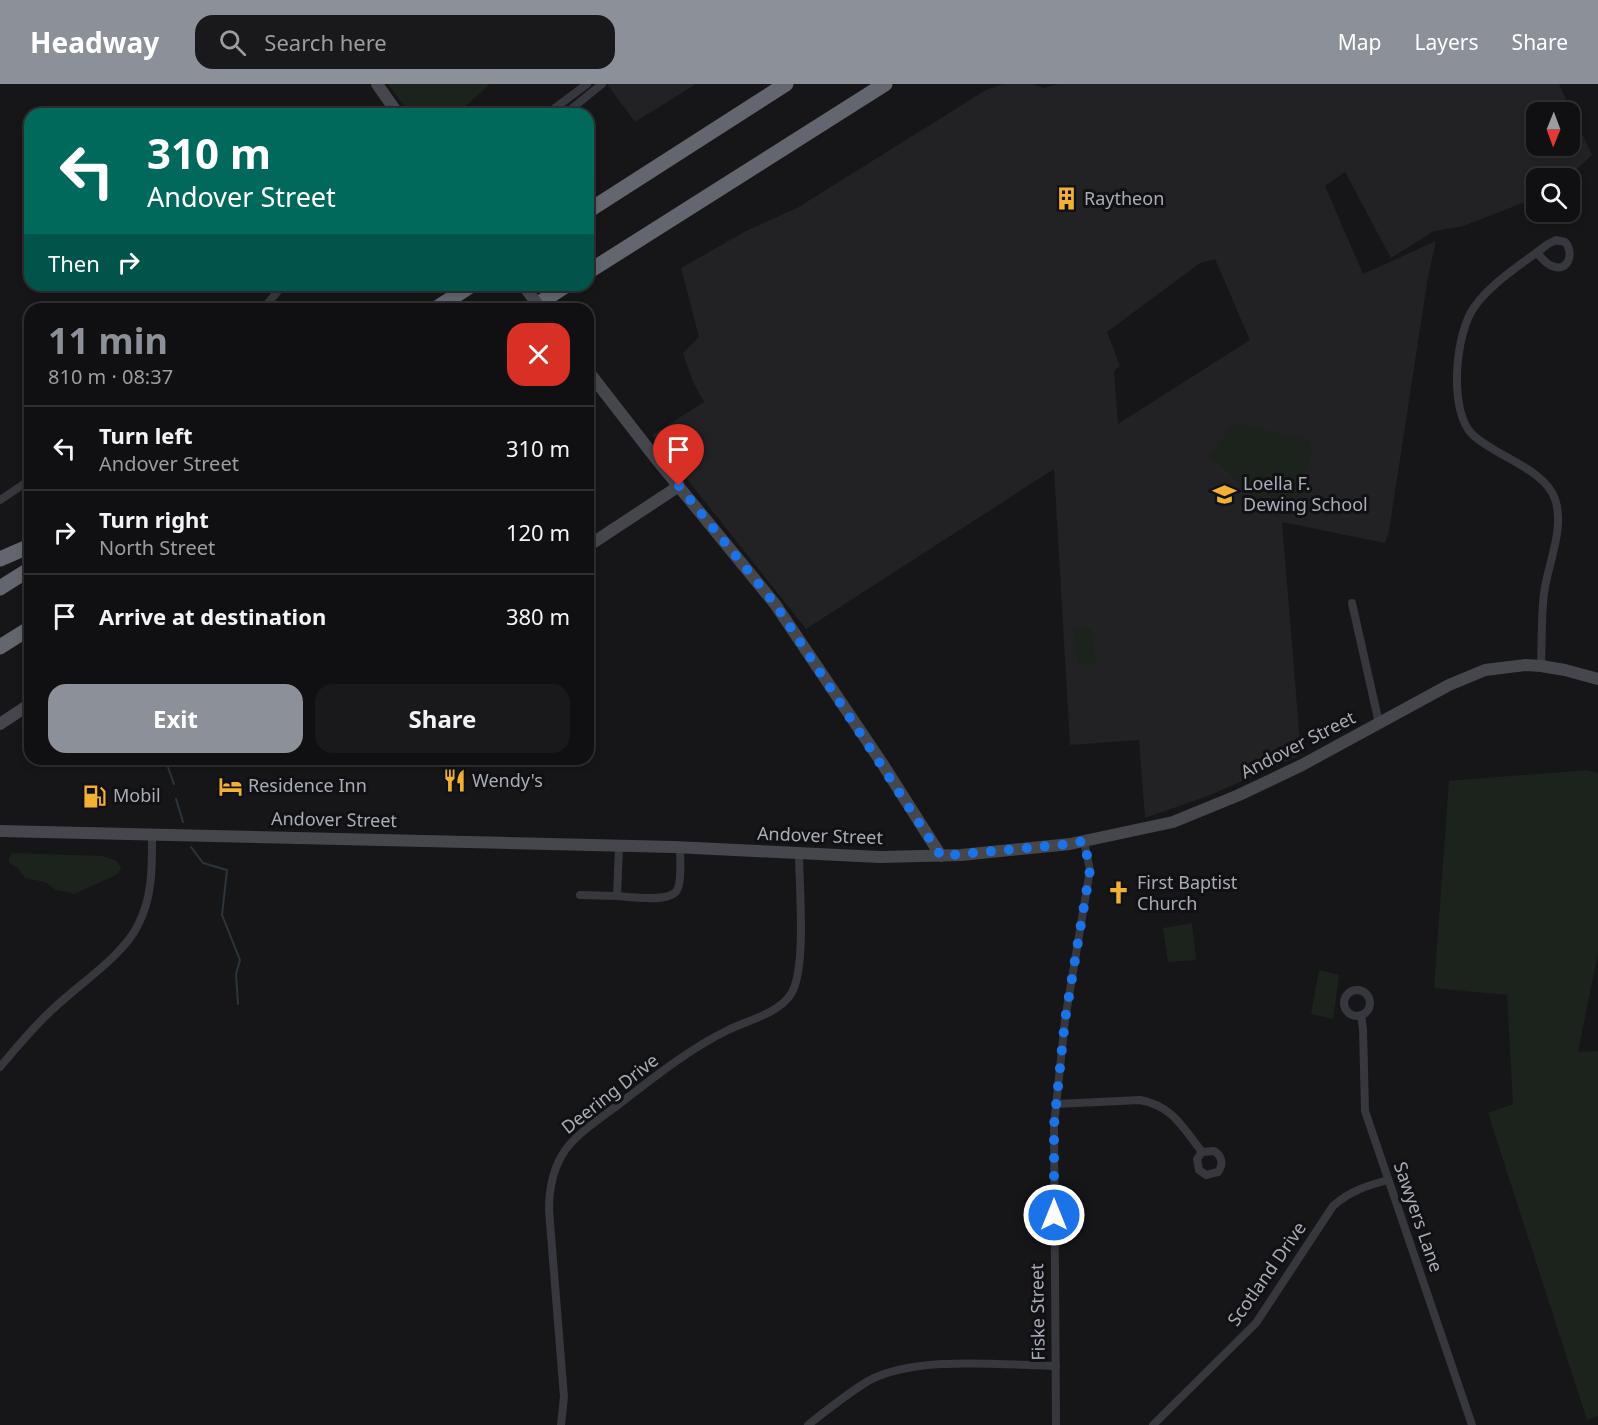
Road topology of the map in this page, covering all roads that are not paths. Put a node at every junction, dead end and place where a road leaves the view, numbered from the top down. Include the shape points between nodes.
1 (377, 84) edge
2 (587, 84) edge
3 (602, 84) edge
4 (786, 84) edge
5 (885, 84) edge
6 (394, 108) edge
7 (555, 108) edge
8 (572, 108) edge
9 (594, 207) edge
10 (1537, 253) dead end
11 (594, 268) edge
12 (278, 291) edge
13 (463, 291) edge
14 (558, 291) edge
15 (268, 303) edge
16 (444, 303) edge
17 (539, 303) edge
18 (594, 379) edge
19 (24, 484) edge
20 (679, 486) junction
21 (0, 500) edge
22 (594, 542) edge
23 (24, 549) edge
24 (0, 559) edge
25 (24, 573) edge
26 (0, 588) edge
27 (1352, 603) dead end
28 (24, 632) edge
29 (0, 647) edge
30 (1541, 666) junction
31 (1598, 680) edge
32 (24, 705) edge
33 (24, 706) edge
34 (0, 716) edge
35 (1379, 723) junction
36 (0, 724) edge
37 (0, 831) edge
38 (152, 834) junction
39 (1084, 841) junction
40 (619, 847) junction
41 (680, 847) junction
42 (799, 853) junction
43 (941, 856) junction
44 (580, 895) dead end
45 (617, 896) junction
46 (1361, 1015) dead end
47 (0, 1067) edge
48 (1056, 1104) junction
49 (1202, 1152) dead end
50 (1388, 1180) junction
51 (1056, 1366) junction
52 (561, 1425) edge
53 (808, 1425) edge
54 (1056, 1425) edge
55 (1154, 1425) edge
56 (1472, 1425) edge

1 - 6 main road
2 - 7 street
3 - 8 street
4 - 9 highway
5 - 11 highway
10 - 30 street via 1474,306 1462,341 1456,393 1461,417 1472,435 1540,480 1556,500 1558,527 1545,593
12 - 15 street
13 - 16 highway
14 - 17 highway
18 - 20 main road
19 - 21 street
20 - 22 main road
20 - 43 main road via 775,604
23 - 24 highway
25 - 26 highway
27 - 35 street
28 - 29 highway
30 - 31 main road, Andover Street
30 - 35 main road, Andover Street via 1485,670
32 - 34 main road
33 - 36 main road
35 - 39 main road, Andover Street via 1228,800 1173,822
37 - 38 main road, Andover Street
38 - 40 main road, Andover Street
38 - 47 street via 150,891 133,934 35,1026
39 - 43 main road, Andover Street
39 - 48 street, Fiske Street via 1090,870 1065,1020
40 - 41 main road, Andover Street
40 - 45 street
41 - 42 main road, Andover Street
41 - 45 street via 679,886 674,894 666,898
42 - 43 main road, Andover Street
42 - 52 street, Deering Drive via 799,972 785,1001 702,1044 589,1127 559,1161 549,1210 564,1397
44 - 45 street
46 - 50 street, Sawyers Lane via 1365,1111
48 - 49 street via 1150,1102 1168,1110
48 - 51 street, Fiske Street
50 - 55 street, Scotland Drive via 1345,1195 1333,1206 1256,1323
50 - 56 street, Sawyers Lane
51 - 53 street via 964,1364 905,1369 869,1381
51 - 54 street, Fiske Street

